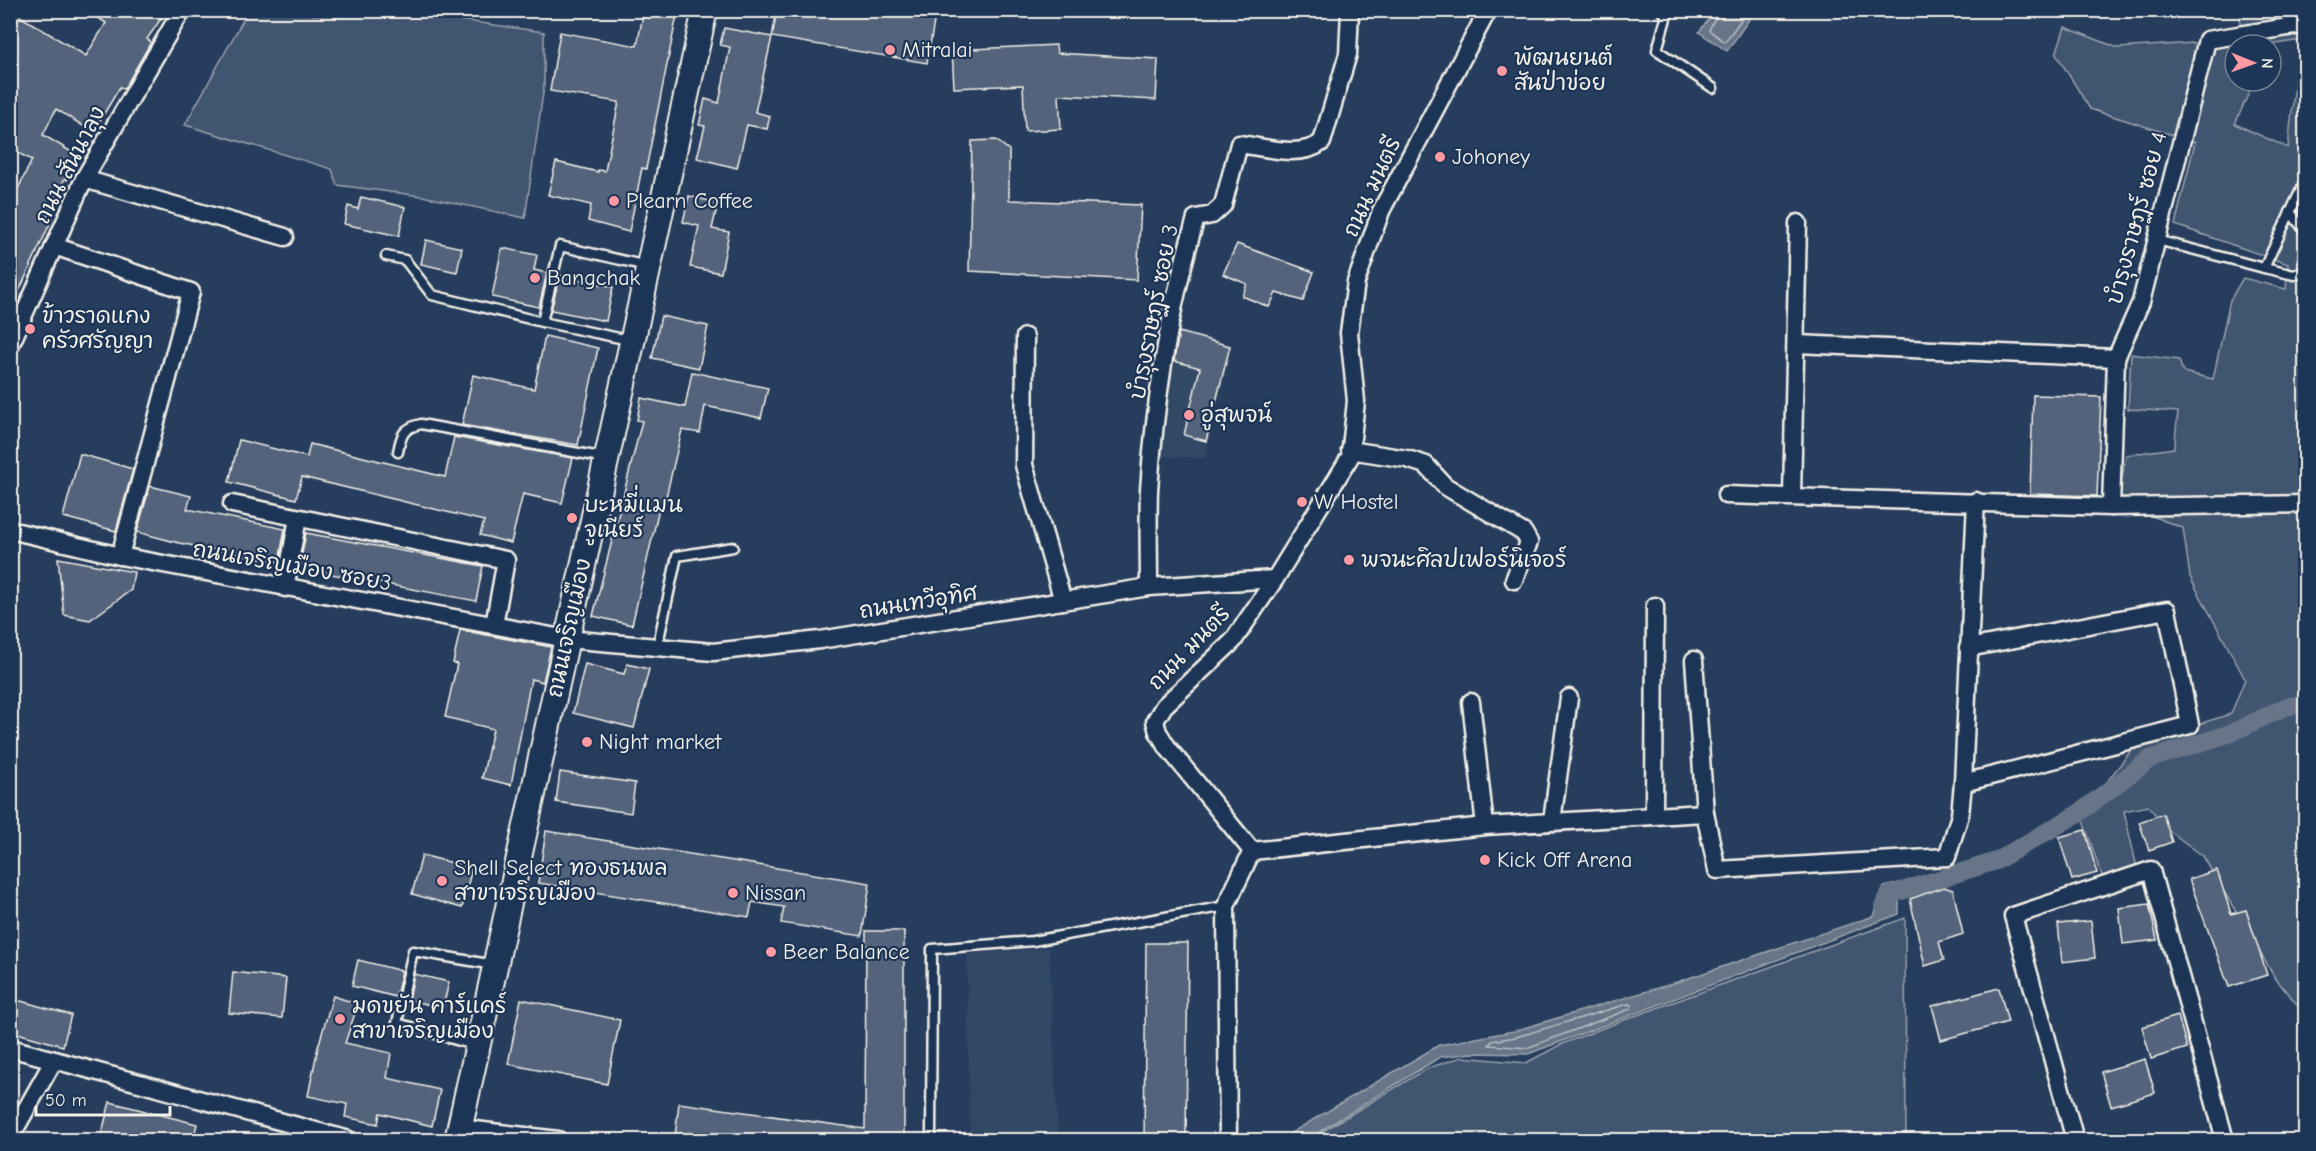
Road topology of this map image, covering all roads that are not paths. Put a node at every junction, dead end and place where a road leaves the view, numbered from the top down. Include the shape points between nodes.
1 (182, 10) edge
2 (705, 10) edge
3 (1350, 10) edge
4 (1488, 10) edge
5 (1661, 10) edge
6 (2306, 21) edge
7 (1713, 88) dead end
8 (2306, 178) edge
9 (84, 179) junction
10 (2290, 212) junction
11 (1798, 223) dead end
12 (2306, 232) edge
13 (285, 237) dead end
14 (2157, 240) junction
15 (54, 246) junction
16 (386, 256) dead end
17 (649, 267) junction
18 (2264, 268) junction
19 (2306, 270) edge
20 (542, 322) junction
21 (1025, 337) dead end
22 (632, 341) junction
23 (1797, 344) junction
24 (10, 346) edge
25 (2116, 358) junction
26 (1350, 450) junction
27 (398, 452) dead end
28 (607, 459) junction
29 (1726, 495) dead end
30 (1792, 496) junction
31 (1976, 501) junction
32 (232, 504) dead end
33 (2306, 504) edge
34 (2111, 507) junction
35 (298, 518) junction
36 (10, 530) edge
37 (733, 547) dead end
38 (120, 556) junction
39 (1275, 579) junction
40 (1514, 580) dead end
41 (1149, 586) junction
42 (285, 588) junction
43 (1063, 601) junction
44 (1655, 606) dead end
45 (494, 625) junction
46 (567, 639) junction
47 (657, 648) junction
48 (1968, 648) junction
49 (1694, 660) dead end
50 (1569, 698) dead end
51 (1471, 702) dead end
52 (1963, 783) junction
53 (1705, 813) junction
54 (1654, 816) junction
55 (1552, 821) junction
56 (1485, 826) junction
57 (1252, 851) junction
58 (1226, 906) junction
59 (495, 965) junction
60 (477, 1046) junction
61 (10, 1048) edge
62 (54, 1060) junction
63 (458, 1134) edge
64 (10, 1138) edge
65 (349, 1140) edge
66 (558, 1140) edge
67 (931, 1140) edge
68 (1228, 1140) edge
69 (2074, 1140) edge
70 (2225, 1140) edge

1 - 9 street, ถนน สันนาลุง
2 - 17 main road, ถนนเจริญเมือง
3 - 41 street, บำรุงราษฏร์ ซอย 3 via 1348,54 1322,142 1303,152 1239,144 1222,205 1212,215 1196,218 1181,269 1157,407 1149,490
4 - 26 street, ถนน มนตรี via 1381,211 1356,282 1349,333 1356,401
5 - 7 lane via 1667,15 1657,50
6 - 14 street, บำรุงราษฏร์ ซอย 4 via 2207,40
8 - 10 lane
9 - 13 street
9 - 15 street, ถนน สันนาลุง
10 - 12 lane
10 - 18 lane
11 - 23 street
14 - 18 lane
14 - 25 street, บำรุงราษฏร์ ซอย 4 via 2141,302
15 - 24 street, ถนน สันนาลุง
15 - 38 street via 191,292
16 - 20 lane via 405,260 432,295
17 - 20 lane via 560,246
17 - 22 main road, ถนนเจริญเมือง
18 - 19 lane via 2294,275
20 - 22 lane
21 - 43 street via 1024,465
22 - 28 main road, ถนนเจริญเมือง
23 - 25 street
23 - 30 street
25 - 34 street, บำรุงราษฏร์ ซอย 4
26 - 39 street, ถนน มนตรี via 1350,457
26 - 40 street via 1426,465 1445,486 1524,532 1529,542
27 - 28 lane via 406,428 421,424
28 - 46 main road, ถนนเจริญเมือง
29 - 30 street
30 - 31 street
31 - 34 street
31 - 48 street
32 - 35 street
33 - 34 street
35 - 42 street
35 - 45 street via 506,560
36 - 38 street, ถนนเจริญเมือง ซอย3
37 - 47 lane via 677,556
38 - 42 street, ถนนเจริญเมือง ซอย3
39 - 41 street, ถนนเทวีอุทิศ
39 - 57 street, ถนน มนตรี via 1233,641 1164,706 1155,721 1168,748
41 - 43 street, ถนนเทวีอุทิศ
42 - 45 street, ถนนเจริญเมือง ซอย3
43 - 47 street, ถนนเทวีอุทิศ via 820,640 713,651
44 - 54 street
45 - 46 street, ถนนเจริญเมือง ซอย3
46 - 47 street, ถนนเทวีอุทิศ
46 - 59 main road, ถนนเจริญเมือง
48 - 52 street
48 - 52 street via 2167,610 2190,725
49 - 53 street
50 - 55 street
51 - 56 street
52 - 53 street via 1960,815 1947,857 1717,870
53 - 54 street
54 - 55 street
55 - 56 street
56 - 57 street
57 - 58 street
58 - 67 lane via 1033,941 932,949
58 - 68 street
59 - 60 main road, ถนนเจริญเมือง
59 - 60 lane via 413,951 399,1013 397,1023
60 - 63 main road, ถนนเจริญเมือง
61 - 62 street
62 - 64 street
62 - 65 street
63 - 66 street
69 - 70 street via 2013,916 2151,870

